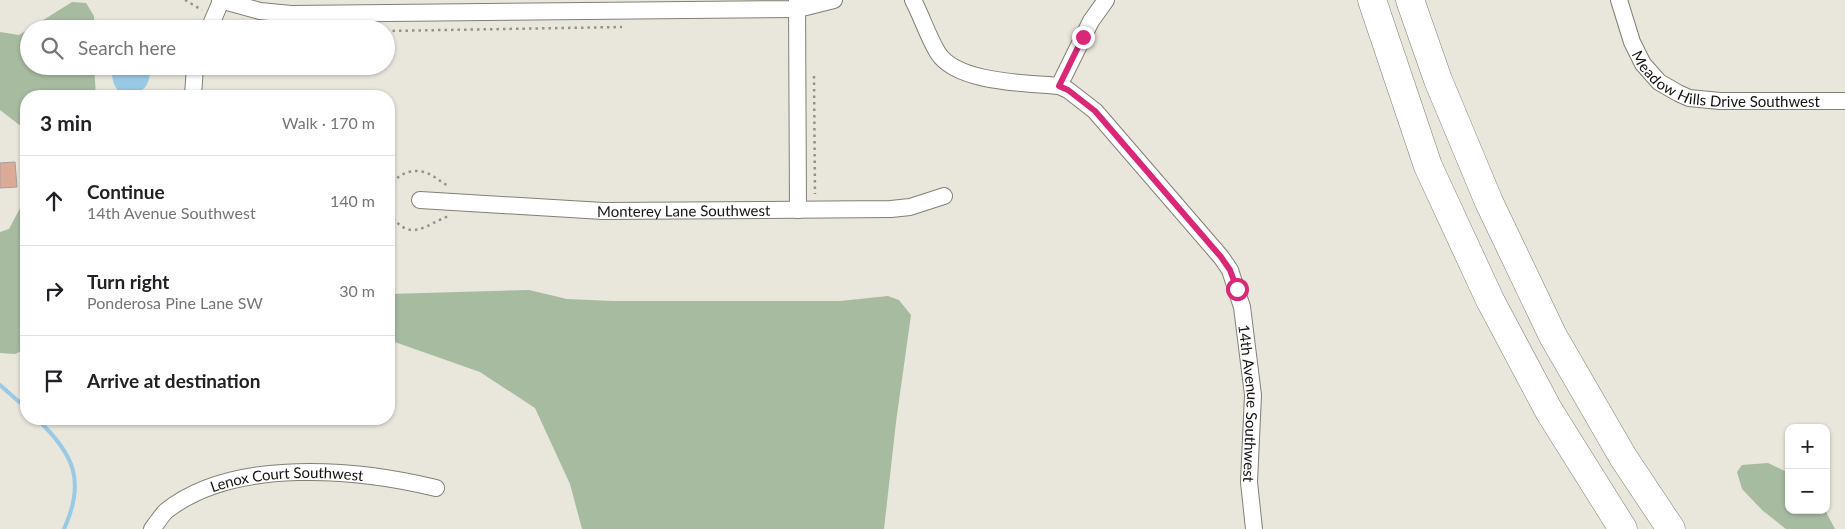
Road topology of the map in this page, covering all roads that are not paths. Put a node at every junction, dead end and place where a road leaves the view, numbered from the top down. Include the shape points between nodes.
1 (220, 0) edge
2 (834, 0) edge
3 (914, 0) edge
4 (1106, 0) edge
5 (1372, 0) edge
6 (1410, 0) edge
7 (1619, 0) edge
8 (798, 4) edge
9 (212, 20) edge
10 (194, 75) edge
11 (1059, 86) junction
12 (193, 90) edge
13 (1845, 102) edge
14 (944, 196) dead end
15 (420, 200) dead end
16 (798, 210) junction
17 (436, 488) dead end
18 (152, 529) edge
19 (1254, 529) edge
20 (1623, 529) edge
21 (1671, 529) edge

1 - 8 street via 260,11 291,14
1 - 9 street
2 - 8 street
3 - 11 street, 14th Avenue Southwest via 939,54 952,66 983,78
4 - 11 street via 1091,21
5 - 20 highway via 1428,166 1490,300 1549,411
6 - 21 highway via 1438,80 1489,202 1553,336 1623,458
7 - 13 street, Meadow Hills Drive Southwest via 1632,42 1643,64 1659,82 1689,98 1720,102
8 - 16 street
10 - 12 street
11 - 19 street, 14th Avenue Southwest via 1095,111 1230,270 1242,307 1253,395 1249,482
14 - 16 street, Monterey Lane Southwest via 910,207 891,209
15 - 16 street, Monterey Lane Southwest via 603,211
17 - 18 street, Lenox Court Southwest via 403,480 331,473 260,476 232,481 188,497 165,512

